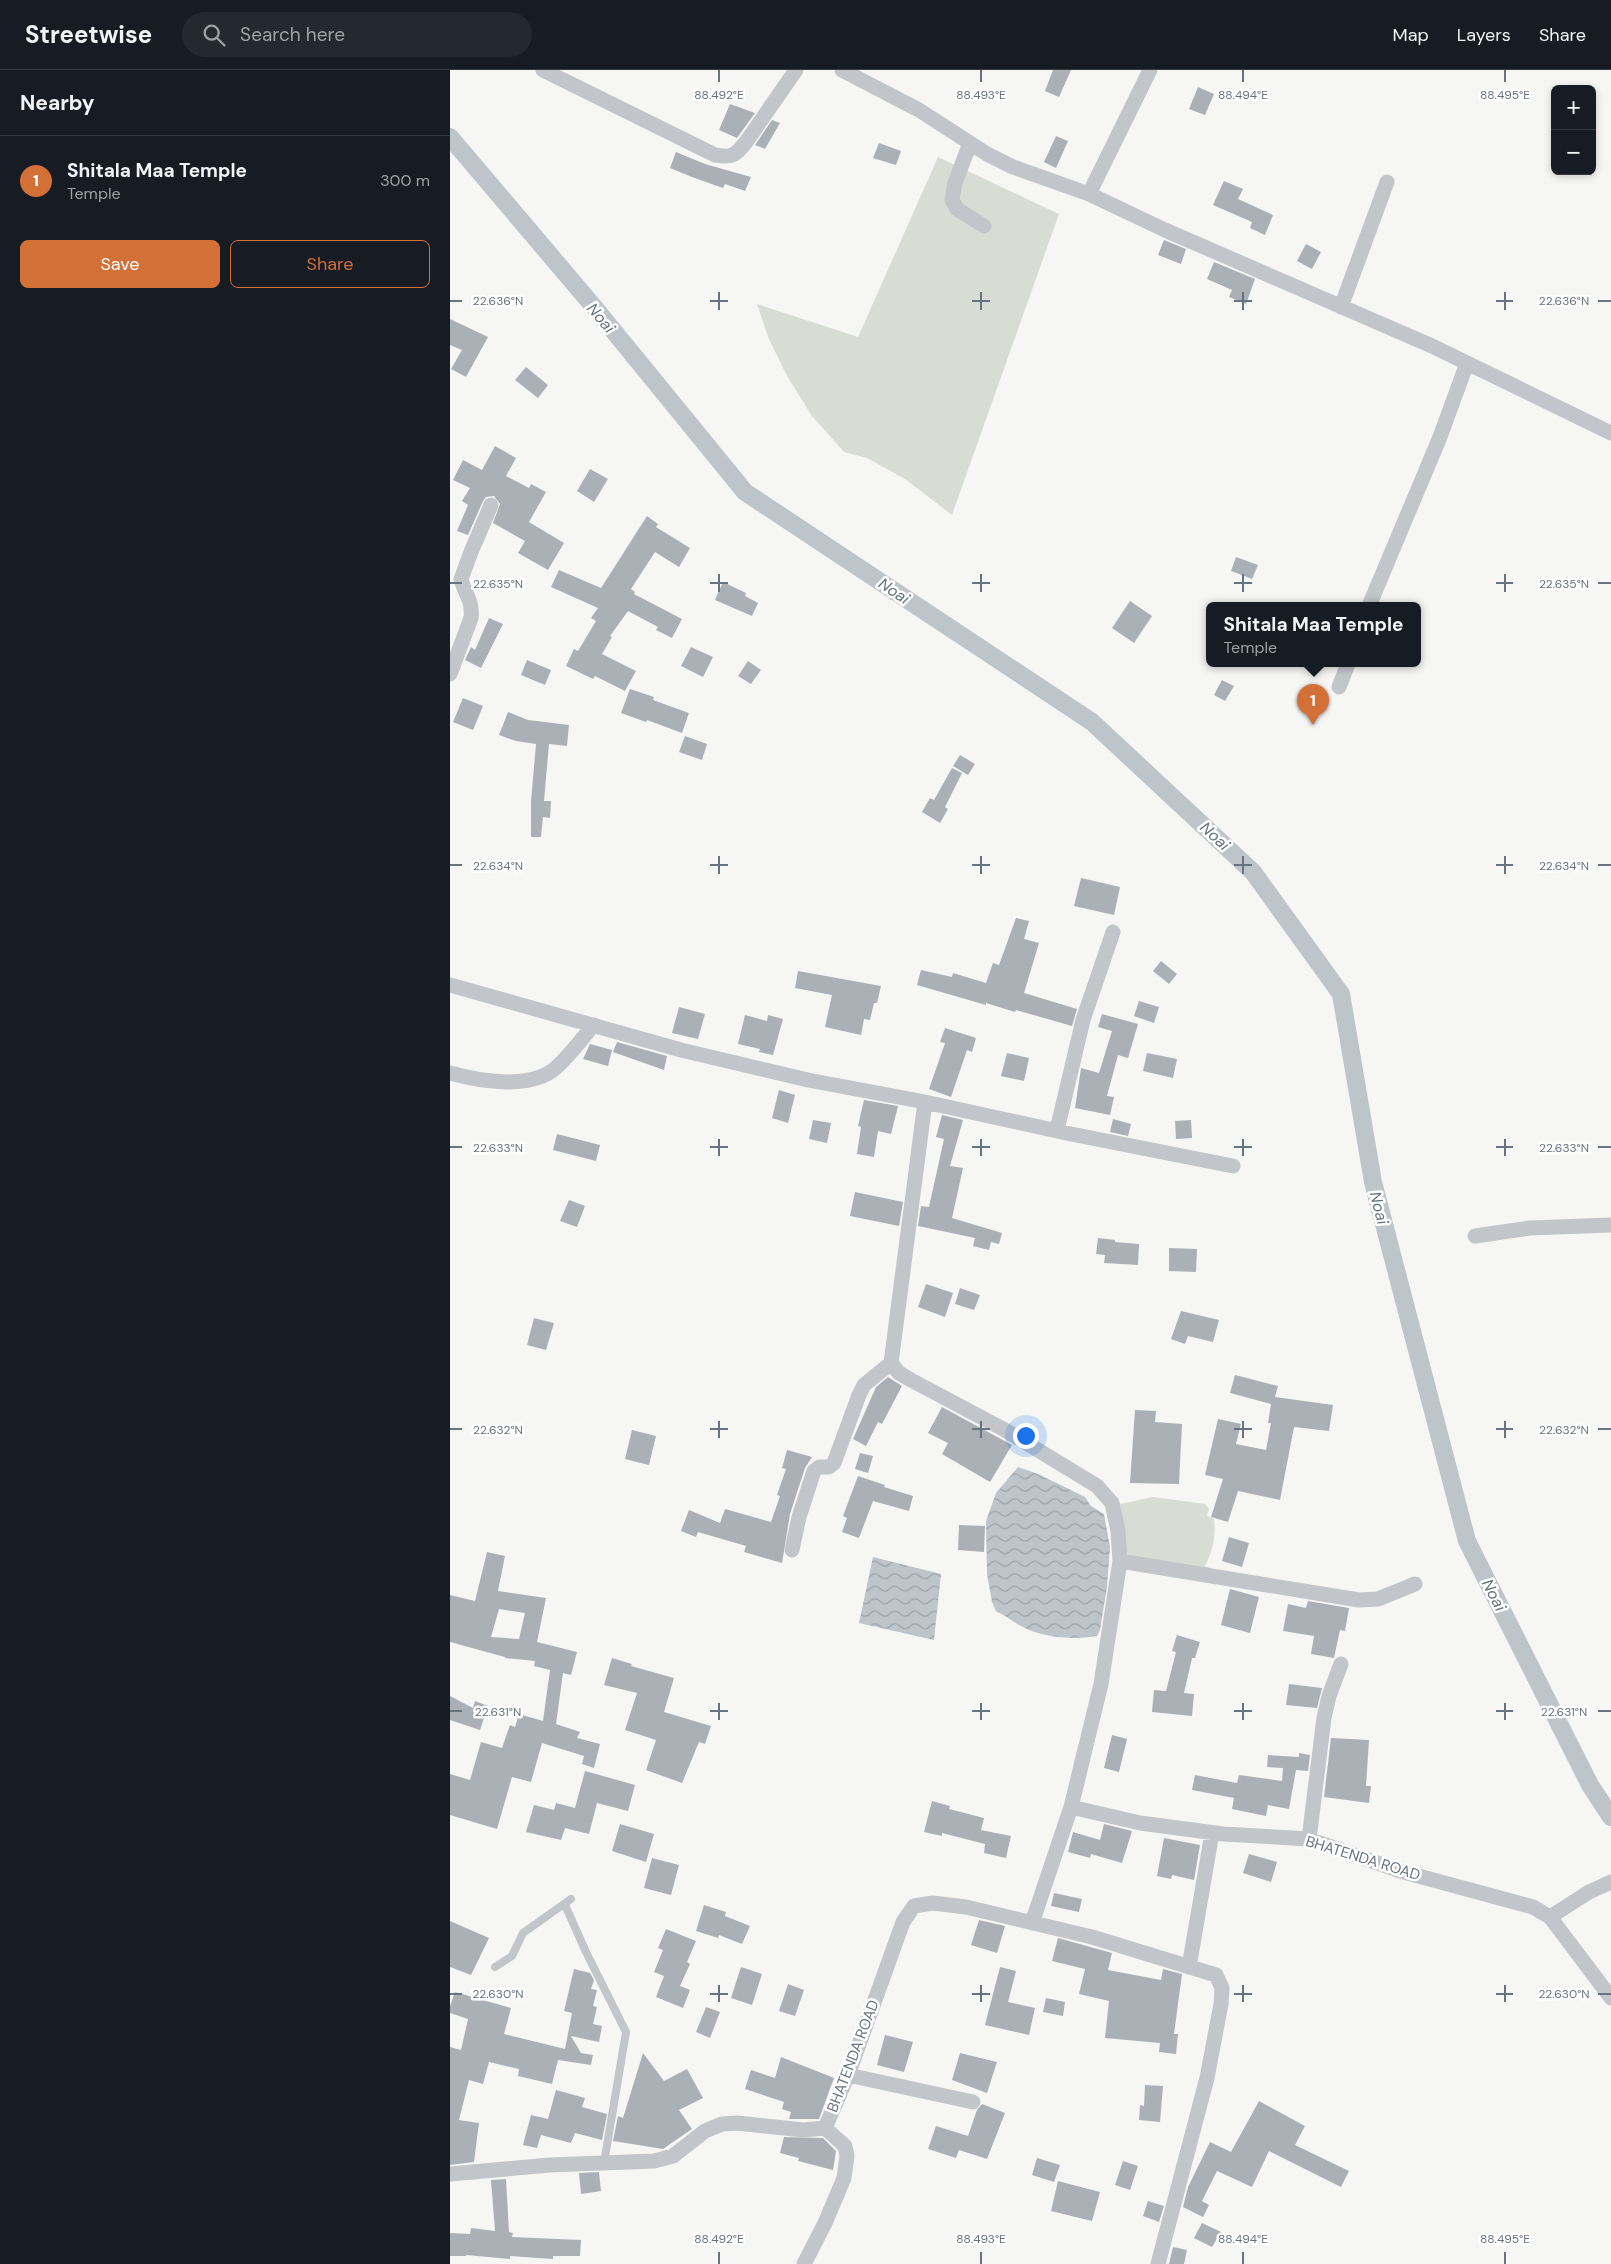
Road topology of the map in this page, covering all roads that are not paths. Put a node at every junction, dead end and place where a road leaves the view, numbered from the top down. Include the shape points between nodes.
1 (543, 70) edge
2 (796, 70) edge
3 (842, 70) edge
4 (1150, 70) edge
5 (970, 143) junction
6 (1386, 182) dead end
7 (1088, 194) junction
8 (984, 226) dead end
9 (1341, 307) junction
10 (1467, 363) junction
11 (1611, 433) edge
12 (491, 505) dead end
13 (1371, 602) edge
14 (456, 642) edge
15 (1347, 667) edge
16 (450, 674) edge
17 (1339, 687) dead end
18 (1113, 932) dead end
19 (450, 985) edge
20 (594, 1025) junction
21 (450, 1073) edge
22 (925, 1102) junction
23 (1057, 1130) junction
24 (1233, 1166) dead end
25 (1611, 1225) edge
26 (1475, 1236) dead end
27 (891, 1363) junction
28 (792, 1550) dead end
29 (1120, 1561) junction
30 (1415, 1584) dead end
31 (1341, 1664) dead end
32 (1071, 1806) junction
33 (1212, 1833) junction
34 (1309, 1839) junction
35 (1611, 1882) edge
36 (1550, 1916) junction
37 (1032, 1923) junction
38 (495, 1967) dead end
39 (1189, 1967) junction
40 (1611, 1998) edge
41 (848, 2075) junction
42 (973, 2102) dead end
43 (825, 2128) junction
44 (604, 2163) junction
45 (450, 2174) edge
46 (804, 2264) edge
47 (1158, 2264) edge

1 - 2 street via 715,155 728,157 742,148
3 - 5 street via 919,110
4 - 7 street
5 - 7 street via 1013,166
5 - 8 street via 952,200 957,209
6 - 9 street
7 - 9 street
9 - 10 street
10 - 11 street
10 - 13 street via 1440,437
12 - 14 street via 461,579 472,608 471,618
14 - 16 street
15 - 17 street
18 - 23 street via 1083,1020
19 - 20 street
20 - 21 street via 554,1070 542,1076 500,1081
20 - 22 street via 681,1050 808,1080
22 - 23 street
22 - 27 street
23 - 24 street
25 - 26 street via 1530,1228
27 - 28 street via 864,1385 834,1463 829,1468 819,1467 814,1471
27 - 29 street via 899,1373 1005,1430 1097,1486 1112,1503
29 - 30 street via 1359,1600 1378,1599
29 - 32 street via 1101,1684
31 - 34 street via 1324,1718
32 - 33 street, BHATENDA ROAD via 1140,1823
32 - 37 street
33 - 34 street, BHATENDA ROAD
33 - 39 street
34 - 36 street, BHATENDA ROAD via 1400,1870 1533,1907
35 - 36 street
36 - 40 street, BHATENDA ROAD
37 - 39 street, BHATENDA ROAD via 1092,1936
37 - 41 street, BHATENDA ROAD via 933,1903 914,1906 903,1922
38 - 44 lane via 512,1956 524,1933 568,1902 586,1952 626,2032
39 - 47 street, BHATENDA ROAD via 1216,1976 1222,1988 1221,2004 1207,2078
41 - 42 street
41 - 43 street, BHATENDA ROAD
43 - 44 street, BHATENDA ROAD via 803,2130 722,2124 706,2131 673,2156 654,2161
43 - 46 street via 845,2146 847,2167 825,2223
44 - 45 street, BHATENDA ROAD

